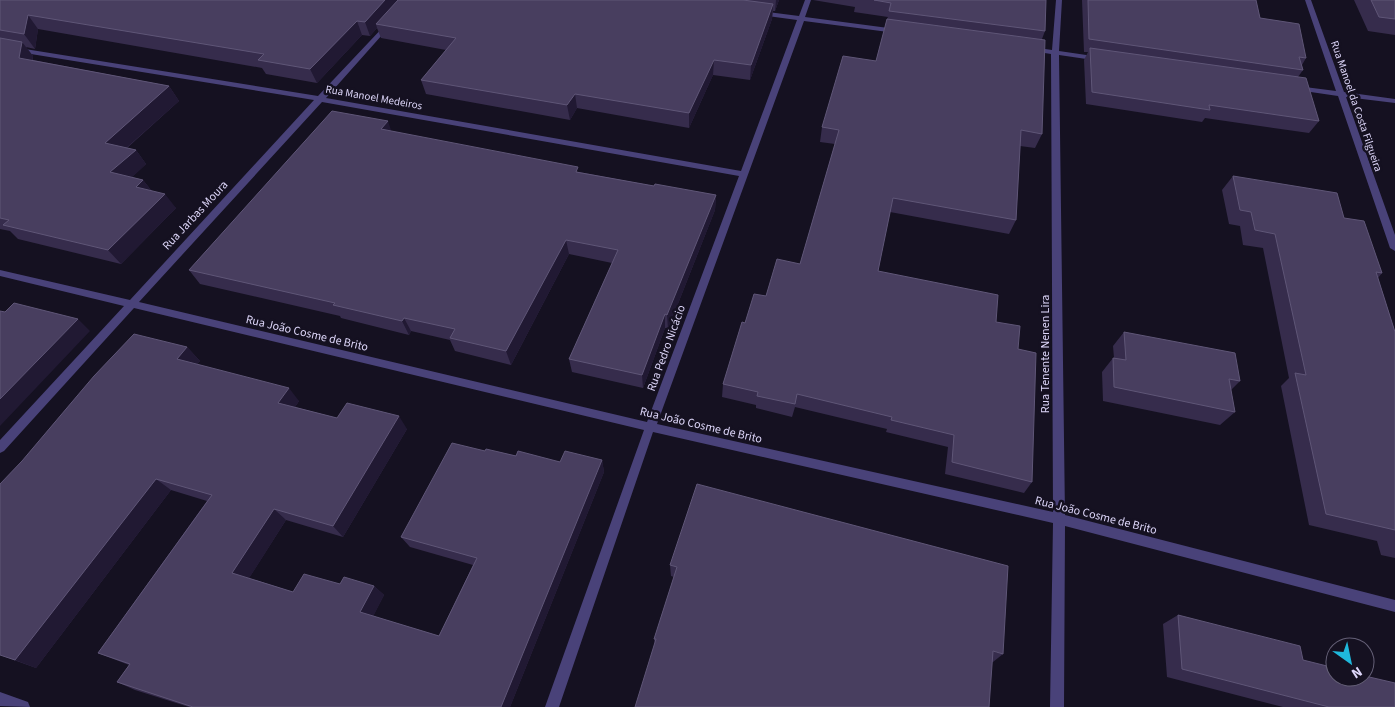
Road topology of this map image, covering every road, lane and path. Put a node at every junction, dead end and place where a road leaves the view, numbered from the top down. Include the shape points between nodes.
1 (808, 0) edge
2 (1059, 0) edge
3 (1308, 0) edge
4 (751, 12) edge
5 (397, 14) edge
6 (800, 18) junction
7 (908, 33) edge
8 (0, 47) edge
9 (1026, 48) edge
10 (1055, 52) junction
11 (1105, 60) edge
12 (1292, 87) edge
13 (1342, 95) junction
14 (320, 99) junction
15 (1395, 101) edge
16 (743, 174) junction
17 (1395, 248) edge
18 (0, 273) edge
19 (129, 305) junction
20 (650, 427) junction
21 (0, 448) edge
22 (1059, 519) junction
23 (1395, 606) edge
24 (0, 699) edge
25 (23, 707) edge
26 (552, 707) edge
27 (1057, 707) edge

1 - 6 street, Rua Pedro Nicácio
2 - 10 street, Rua Tenente Nenen Lira
3 - 13 street, Rua Manoel da Costa Filgueira
4 - 6 street
5 - 14 street, Rua Jarbas Moura
6 - 7 street
6 - 16 street, Rua Pedro Nicácio
8 - 14 street, Rua Manoel Medeiros
9 - 10 street
10 - 11 street
10 - 22 street, Rua Tenente Nenen Lira
12 - 13 street
13 - 15 street
13 - 17 street, Rua Manoel da Costa Filgueira
14 - 16 street, Rua Manoel Medeiros
14 - 19 street, Rua Jarbas Moura
16 - 20 street, Rua Pedro Nicácio
18 - 19 street, Rua João Cosme de Brito
19 - 20 street, Rua João Cosme de Brito
19 - 21 street, Rua Jarbas Moura
20 - 22 street, Rua João Cosme de Brito
20 - 26 street, Rua Pedro Nicácio
22 - 23 street, Rua João Cosme de Brito
22 - 27 street, Rua Tenente Nenen Lira
24 - 25 street

